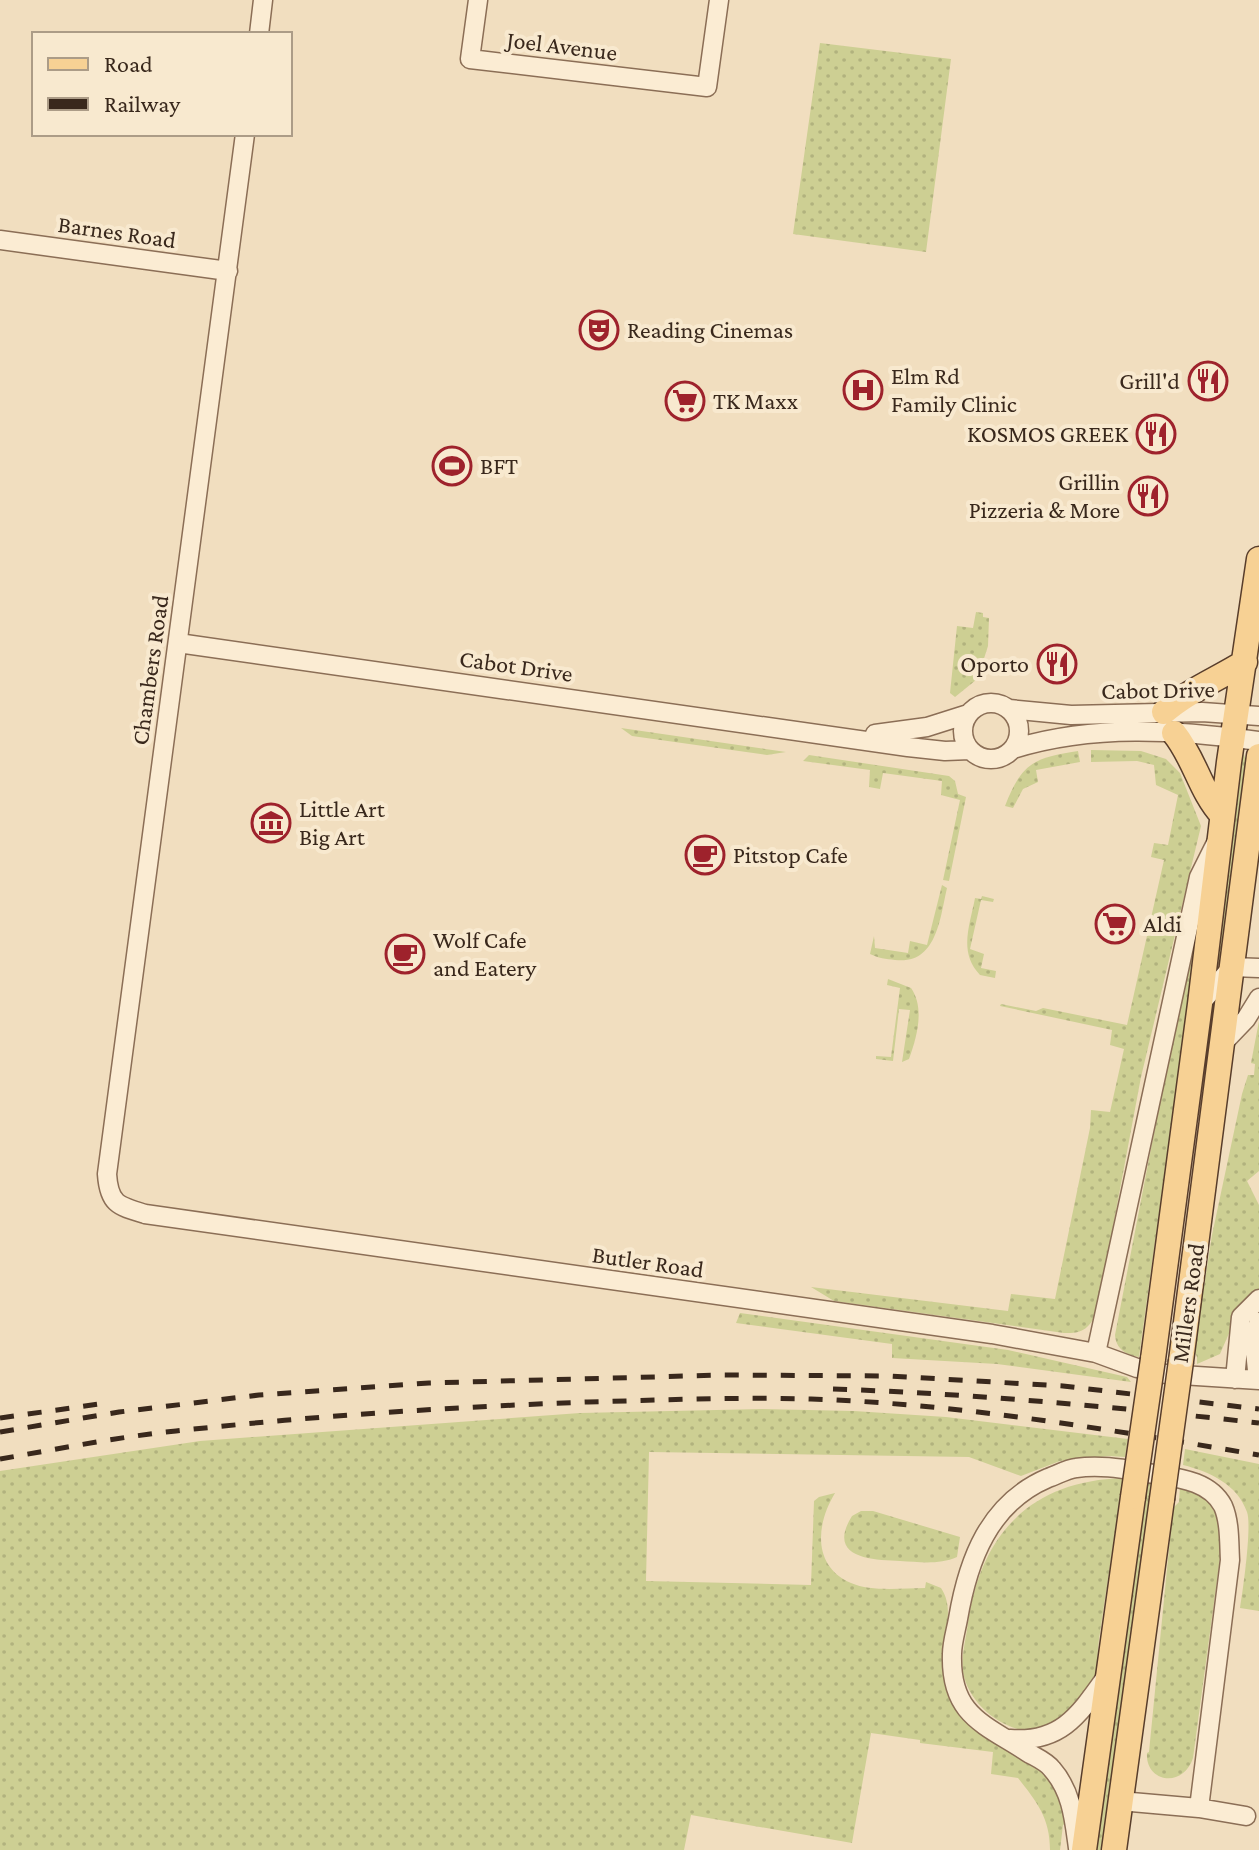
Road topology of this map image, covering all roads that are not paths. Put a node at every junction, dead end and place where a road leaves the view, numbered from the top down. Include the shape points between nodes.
1 (263, 0) edge
2 (478, 0) edge
3 (719, 0) edge
4 (259, 32) edge
5 (245, 136) edge
6 (0, 240) edge
7 (228, 271) junction
8 (1259, 559) edge
9 (178, 643) junction
10 (1245, 662) junction
11 (1009, 709) junction
12 (968, 714) junction
13 (1248, 715) edge
14 (1169, 723) junction
15 (848, 736) junction
16 (1232, 738) junction
17 (1259, 741) edge
18 (1013, 749) junction
19 (970, 750) junction
20 (1259, 756) edge
21 (1221, 826) junction
22 (1232, 967) junction
23 (1259, 968) edge
24 (1259, 998) edge
25 (1200, 1004) junction
26 (1223, 1043) junction
27 (121, 1207) joint
28 (1259, 1299) edge
29 (1259, 1322) edge
30 (1096, 1353) junction
31 (1166, 1364) junction
32 (1235, 1379) junction
33 (1259, 1380) edge
34 (1110, 1672) junction
35 (1007, 1739) junction
36 (1120, 1801) junction
37 (1199, 1808) junction
38 (1246, 1816) dead end
39 (1081, 1850) edge
40 (1114, 1850) edge

1 - 4 street
2 - 3 street, Joel Avenue via 470,59 707,87
5 - 7 street, Chambers Road
6 - 7 street, Barnes Road
7 - 9 street, Chambers Road
8 - 10 main road, Millers Road
9 - 15 street, Cabot Drive
9 - 27 street, Chambers Road via 107,1174 108,1193
10 - 13 main road, Millers Road
10 - 14 main road via 1183,696
11 - 12 street via 990,702
11 - 14 street, Cabot Drive
11 - 18 street via 1019,724
12 - 15 street, Cabot Drive via 900,732
12 - 19 street via 962,729
13 - 14 street, Cabot Drive
13 - 16 main road, Millers Road
14 - 16 street, Cabot Drive
14 - 18 street, Cabot Drive via 1082,733
14 - 21 main road via 1192,758
15 - 19 street, Cabot Drive via 933,750
16 - 17 street, Cabot Drive
16 - 21 main road, Millers Road
18 - 19 street via 993,759
20 - 22 main road, Millers Road
21 - 25 main road, Millers Road
21 - 30 street, Millers Road via 1199,877
22 - 23 street
22 - 25 street
22 - 26 main road, Millers Road
24 - 26 street
25 - 31 main road, Millers Road
26 - 31 main road, Millers Road
27 - 30 street, Butler Road
28 - 32 street via 1241,1317
29 - 33 street via 1254,1341
30 - 31 street, Butler Road via 1137,1368
31 - 32 street, Butler Road
31 - 34 main road, Millers Road, bridge via 1133,1497
31 - 36 main road, Millers Road, bridge via 1162,1499
32 - 33 street, Butler Road
34 - 35 street via 1072,1721 1051,1735
34 - 39 main road, Millers Road
35 - 37 street via 978,1722 961,1704 954,1683 952,1654 965,1579 984,1533 1006,1505 1073,1468 1107,1466 1189,1480 1222,1505 1230,1560
35 - 39 street via 1050,1766 1066,1788
36 - 37 street
36 - 40 main road, Millers Road
37 - 38 street

